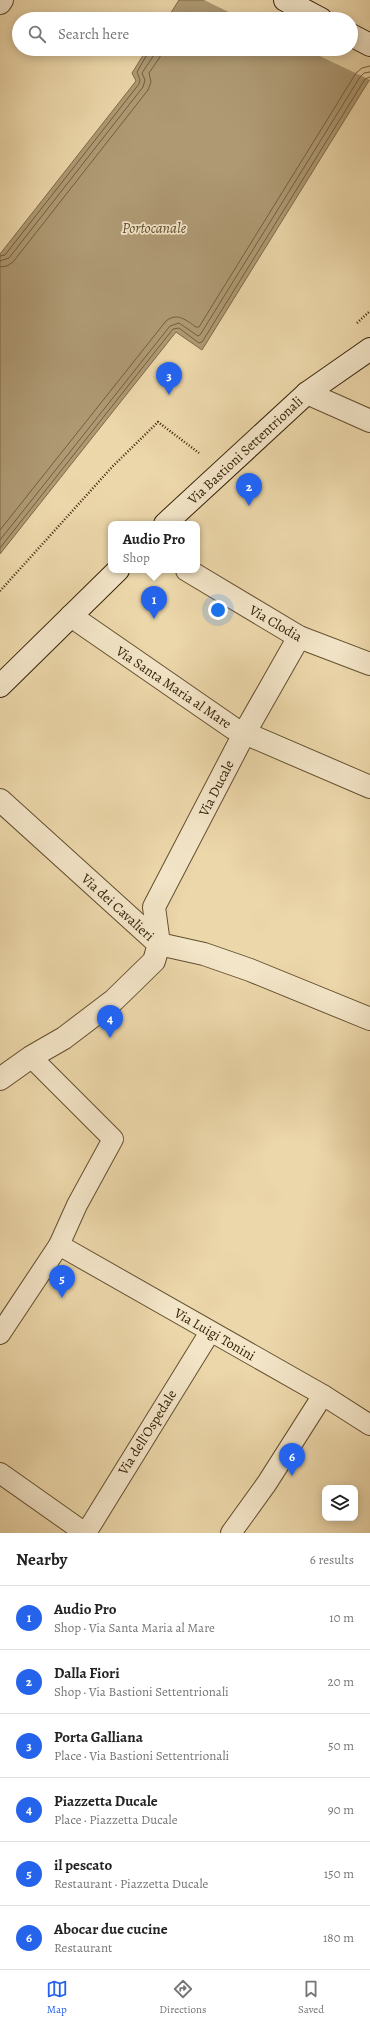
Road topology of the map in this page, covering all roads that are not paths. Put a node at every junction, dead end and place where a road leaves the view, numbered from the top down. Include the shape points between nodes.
1 (2, 0) edge
2 (285, 0) edge
3 (0, 3) edge
4 (308, 12) edge
5 (358, 38) edge
6 (370, 44) edge
7 (370, 348) edge
8 (307, 393) junction
9 (370, 421) edge
10 (169, 521) edge
11 (115, 573) edge
12 (192, 573) edge
13 (71, 616) junction
14 (299, 637) junction
15 (370, 664) edge
16 (0, 686) edge
17 (245, 732) junction
18 (370, 787) edge
19 (0, 800) edge
20 (159, 944) junction
21 (370, 1019) edge
22 (31, 1057) junction
23 (0, 1079) edge
24 (59, 1245) junction
25 (210, 1332) junction
26 (0, 1334) edge
27 (323, 1395) junction
28 (370, 1425) edge
29 (0, 1473) edge
30 (85, 1533) edge
31 (231, 1533) edge

1 - 3 street
2 - 4 street
5 - 6 street
7 - 8 street, Via Bastioni Settentrionali
8 - 9 street, Via Bastioni Settentrionali
8 - 10 street, Via Bastioni Settentrionali
11 - 13 street
12 - 14 street, Via Clodia
13 - 16 street
13 - 17 street, Via Santa Maria al Mare via 233,728
14 - 15 street, Via Clodia
14 - 17 street, Via Ducale
17 - 18 street, Via Santa Maria al Mare
17 - 20 street, Via Ducale via 154,907
19 - 20 street, Via dei Cavalieri
20 - 21 street, Via dei Cavalieri via 211,956
20 - 22 street via 154,961 114,1000 64,1038
22 - 23 street
22 - 24 lane via 113,1139 77,1205
24 - 25 lane, Via Luigi Tonini
24 - 26 lane
25 - 27 lane, Via Luigi Tonini
25 - 30 lane, Via dell'Ospedale
27 - 28 lane, Via Luigi Tonini
27 - 31 lane via 267,1483
29 - 30 lane

